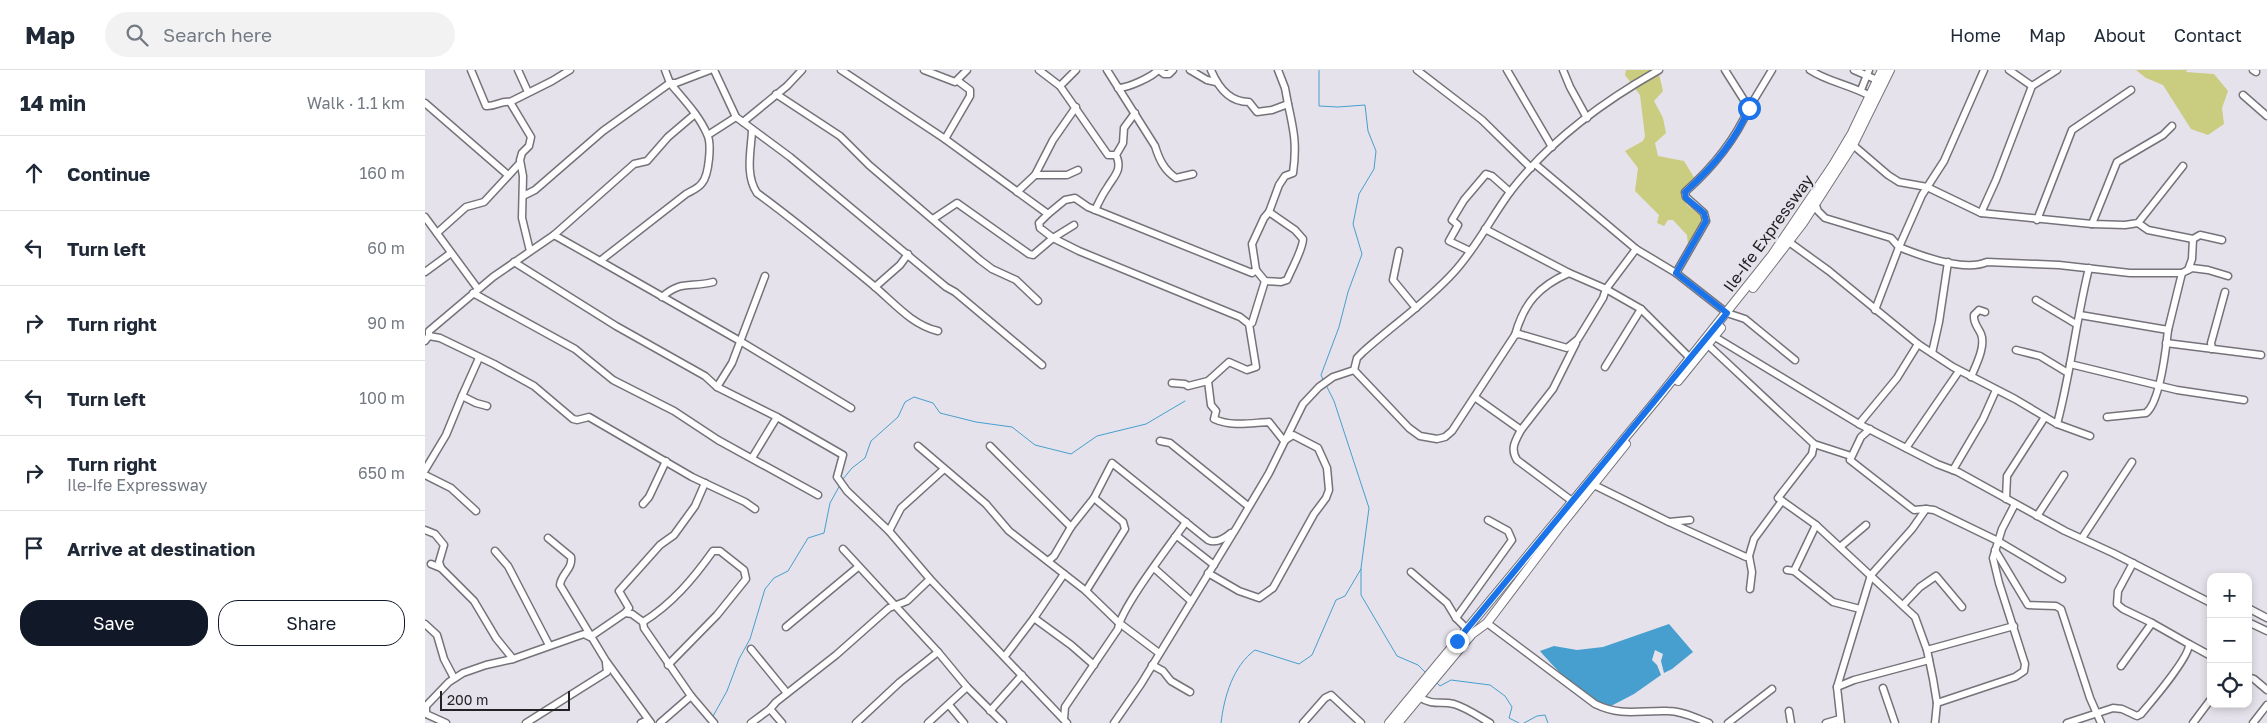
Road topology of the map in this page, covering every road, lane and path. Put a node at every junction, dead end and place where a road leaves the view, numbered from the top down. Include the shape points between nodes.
1 (471, 70) edge
2 (518, 70) edge
3 (570, 70) edge
4 (665, 70) edge
5 (712, 70) edge
6 (802, 70) edge
7 (841, 70) edge
8 (924, 70) edge
9 (967, 70) edge
10 (1039, 70) edge
11 (1076, 70) edge
12 (1107, 70) edge
13 (1159, 70) edge
14 (1173, 70) edge
15 (1190, 70) edge
16 (1211, 70) edge
17 (1278, 70) edge
18 (1417, 70) edge
19 (1507, 70) edge
20 (1563, 70) edge
21 (1659, 70) edge
22 (1725, 70) edge
23 (1772, 70) edge
24 (1810, 70) edge
25 (1854, 70) edge
26 (1882, 70) edge
27 (1890, 70) edge
28 (1984, 70) edge
29 (2009, 70) edge
30 (2057, 70) edge
31 (1868, 72) edge
32 (1877, 80) junction
33 (958, 81) junction
34 (1216, 82) junction
35 (671, 83) junction
36 (1060, 86) junction
37 (2032, 86) junction
38 (1118, 88) junction
39 (1861, 90) junction
40 (2131, 90) dead end
41 (528, 92) junction
42 (776, 94) junction
43 (2243, 95) dead end
44 (1870, 96) junction
45 (510, 102) junction
46 (425, 103) edge
47 (1288, 104) junction
48 (1076, 106) junction
49 (1749, 108) junction
50 (1135, 113) junction
51 (695, 114) junction
52 (2267, 116) edge
53 (735, 118) junction
54 (1587, 118) junction
55 (743, 122) junction
56 (2173, 126) dead end
57 (752, 131) junction
58 (708, 135) junction
59 (945, 139) junction
60 (1853, 145) junction
61 (1551, 147) junction
62 (1116, 155) junction
63 (520, 163) junction
64 (1533, 166) junction
65 (2183, 166) dead end
66 (1078, 170) dead end
67 (1035, 174) junction
68 (1193, 174) dead end
69 (509, 175) junction
70 (1927, 187) junction
71 (1017, 192) junction
72 (1510, 192) junction
73 (523, 196) junction
74 (1815, 203) junction
75 (1095, 210) junction
76 (1269, 212) junction
77 (1981, 213) junction
78 (1048, 214) junction
79 (1804, 214) junction
80 (425, 217) edge
81 (933, 219) junction
82 (2037, 220) junction
83 (2138, 223) junction
84 (2092, 224) junction
85 (1074, 225) dead end
86 (1485, 229) junction
87 (437, 233) junction
88 (555, 235) junction
89 (1053, 238) junction
90 (2193, 239) junction
91 (2222, 240) dead end
92 (1789, 242) junction
93 (1899, 247) junction
94 (1636, 249) junction
95 (530, 251) junction
96 (1399, 251) dead end
97 (1470, 251) junction
98 (451, 253) junction
99 (908, 254) junction
100 (600, 261) junction
101 (514, 262) junction
102 (1948, 262) junction
103 (2089, 268) junction
104 (1256, 270) junction
105 (425, 272) edge
106 (2185, 272) junction
107 (1569, 273) junction
108 (1676, 273) junction
109 (765, 276) dead end
110 (2227, 276) dead end
111 (1265, 281) junction
112 (713, 282) dead end
113 (875, 287) junction
114 (1606, 289) junction
115 (476, 291) junction
116 (2225, 292) dead end
117 (661, 297) junction
118 (2036, 300) dead end
119 (1038, 302) dead end
120 (1415, 308) junction
121 (1641, 309) junction
122 (1875, 310) junction
123 (1985, 312) dead end
124 (1729, 314) junction
125 (2080, 315) junction
126 (1249, 324) junction
127 (2076, 324) junction
128 (2168, 330) junction
129 (939, 331) dead end
130 (427, 334) edge
131 (1515, 335) junction
132 (1715, 337) junction
133 (1577, 339) junction
134 (740, 341) junction
135 (2167, 343) junction
136 (1918, 344) junction
137 (1708, 345) junction
138 (2212, 349) junction
139 (2016, 350) dead end
140 (1932, 353) junction
141 (2261, 355) dead end
142 (479, 358) junction
143 (1690, 358) junction
144 (1795, 360) dead end
145 (2070, 364) junction
146 (1042, 365) dead end
147 (1605, 366) dead end
148 (1353, 370) junction
149 (1959, 371) junction
150 (2068, 373) junction
151 (1971, 377) junction
152 (1208, 381) junction
153 (1172, 382) dead end
154 (2158, 386) junction
155 (717, 387) junction
156 (1996, 390) junction
157 (462, 396) junction
158 (1476, 398) junction
159 (2244, 400) dead end
160 (487, 406) dead end
161 (851, 408) dead end
162 (777, 416) junction
163 (2045, 417) junction
164 (2107, 417) dead end
165 (1859, 424) junction
166 (2057, 424) junction
167 (1870, 429) junction
168 (1521, 430) junction
169 (2090, 436) dead end
170 (1284, 440) junction
171 (1160, 441) dead end
172 (1814, 444) junction
173 (918, 446) dead end
174 (990, 446) dead end
175 (1906, 448) junction
176 (1851, 456) junction
177 (752, 458) junction
178 (666, 461) junction
179 (2132, 462) dead end
180 (425, 470) edge
181 (943, 470) junction
182 (1953, 470) junction
183 (425, 475) edge
184 (2064, 475) dead end
185 (705, 483) junction
186 (1594, 485) junction
187 (817, 495) dead end
188 (1094, 498) junction
189 (2006, 499) junction
190 (1782, 501) junction
191 (643, 504) dead end
192 (2015, 504) junction
193 (1248, 506) junction
194 (1570, 507) junction
195 (755, 509) dead end
196 (1926, 509) junction
197 (476, 511) dead end
198 (2037, 516) junction
199 (1488, 520) dead end
200 (1690, 520) dead end
201 (1186, 522) junction
202 (1669, 522) junction
203 (1815, 525) junction
204 (1556, 526) junction
205 (1866, 526) dead end
206 (1071, 527) junction
207 (1237, 527) junction
208 (425, 530) edge
209 (889, 532) junction
210 (1175, 537) junction
211 (549, 538) dead end
212 (2082, 538) junction
213 (1998, 541) junction
214 (1840, 547) junction
215 (843, 549) dead end
216 (495, 550) dead end
217 (1995, 550) junction
218 (1749, 556) junction
219 (440, 557) junction
220 (1048, 561) junction
221 (2133, 563) junction
222 (1214, 564) junction
223 (428, 566) edge
224 (858, 567) junction
225 (441, 568) junction
226 (1154, 568) junction
227 (1411, 572) dead end
228 (1208, 573) junction
229 (1064, 574) junction
230 (1871, 575) junction
231 (930, 579) junction
232 (2063, 579) dead end
233 (1750, 589) dead end
234 (1086, 591) junction
235 (1191, 601) junction
236 (2207, 601) edge
237 (1903, 605) junction
238 (896, 606) junction
239 (1962, 607) dead end
240 (1860, 609) junction
241 (2252, 610) edge
242 (628, 612) junction
243 (1035, 618) junction
244 (1456, 618) junction
245 (2267, 619) edge
246 (643, 622) junction
247 (1118, 622) junction
248 (1487, 623) junction
249 (2152, 623) junction
250 (425, 624) edge
251 (2252, 624) edge
252 (2014, 626) junction
253 (787, 627) dead end
254 (2265, 630) edge
255 (1469, 631) junction
256 (590, 637) junction
257 (2189, 644) junction
258 (549, 645) junction
259 (751, 649) dead end
260 (1927, 650) junction
261 (938, 652) junction
262 (1159, 654) junction
263 (2207, 654) edge
264 (1005, 656) junction
265 (513, 659) junction
266 (1929, 660) junction
267 (606, 662) junction
268 (668, 665) junction
269 (1094, 665) junction
270 (1152, 665) junction
271 (2121, 666) dead end
272 (1022, 675) junction
273 (454, 678) junction
274 (1431, 678) junction
275 (2252, 678) edge
276 (967, 687) junction
277 (1837, 687) junction
278 (1883, 688) dead end
279 (1772, 689) dead end
280 (2267, 690) edge
281 (1190, 692) dead end
282 (787, 693) junction
283 (691, 696) junction
284 (1419, 697) junction
285 (1937, 703) junction
286 (2207, 704) edge
287 (2267, 704) edge
288 (949, 705) junction
289 (770, 709) junction
290 (990, 711) junction
291 (1789, 711) dead end
292 (2097, 714) junction
293 (650, 721) edge
294 (1065, 721) edge
295 (1841, 721) edge
296 (713, 722) edge
297 (446, 723) edge
298 (526, 723) edge
299 (641, 723) edge
300 (660, 723) edge
301 (751, 723) edge
302 (782, 723) edge
303 (856, 723) edge
304 (928, 723) edge
305 (964, 723) edge
306 (1003, 723) edge
307 (1114, 723) edge
308 (1303, 723) edge
309 (1361, 723) edge
310 (1389, 723) edge
311 (1398, 723) edge
312 (1490, 723) edge
313 (1709, 723) edge
314 (1728, 723) edge
315 (1791, 723) edge
316 (1826, 723) edge
317 (1895, 723) edge
318 (1935, 723) edge
319 (2067, 723) edge
320 (2101, 723) edge
321 (2193, 723) edge
322 (2253, 723) edge

1 - 45 street via 486,106
2 - 41 street
3 - 41 street
4 - 35 street
5 - 35 street
5 - 53 street
6 - 42 street
7 - 59 street
8 - 33 street
9 - 33 street
10 - 36 street
11 - 36 street
12 - 38 street
13 - 14 street via 1163,74
13 - 38 street via 1126,88
15 - 34 street
16 - 34 street
17 - 47 street
18 - 64 street via 1482,120
19 - 61 street
20 - 54 street
21 - 54 street
22 - 49 street
23 - 49 street
24 - 39 street via 1820,77
25 - 31 street
26 - 32 main road, Ile-Ife Expressway
27 - 60 main road, Ile-Ife Expressway
28 - 70 street via 1944,160
29 - 37 street
30 - 37 street
31 - 32 street
31 - 39 street
32 - 44 main road, Ile-Ife Expressway
33 - 59 street via 970,90 970,96
34 - 47 street via 1223,92 1242,102 1249,102 1257,112
35 - 51 street
35 - 73 street via 603,132 535,190
36 - 48 street
37 - 77 street via 1997,180
38 - 50 street
39 - 44 street
40 - 82 street via 2072,130
41 - 45 street
42 - 55 street
42 - 81 street via 840,136
43 - 52 street
44 - 79 main road, Ile-Ife Expressway
45 - 63 street via 531,138
46 - 69 street
47 - 76 street via 1297,148 1293,173 1285,176
48 - 62 street via 1104,151 1108,155
48 - 67 street
49 - 108 street via 1741,126 1705,173 1685,192 1686,198 1704,213 1706,221
50 - 62 street via 1124,128 1123,143
50 - 68 street via 1168,173 1176,178
51 - 58 street
51 - 88 street via 668,137 651,158 634,164
53 - 55 street
53 - 58 street
54 - 61 street
55 - 57 street
56 - 84 street via 2117,162
57 - 99 street
57 - 113 street via 750,176 757,193
58 - 100 street via 709,157 702,183
59 - 71 street
60 - 70 street via 1899,182
60 - 74 main road, Ile-Ife Expressway
61 - 64 street
62 - 75 street via 1118,174
63 - 69 street
63 - 73 street
64 - 72 street
64 - 94 street
65 - 83 street
66 - 67 street via 1067,175
67 - 71 street
69 - 87 street via 484,202 467,207
70 - 77 street
70 - 93 street
71 - 78 street
72 - 86 street
72 - 97 street via 1486,174 1464,200 1453,220 1458,225 1449,241
73 - 95 street via 522,218
74 - 79 main road, Ile-Ife Expressway
74 - 93 street via 1825,218 1891,238
75 - 78 street via 1071,198
75 - 104 street via 1251,272
76 - 104 street via 1252,244
76 - 111 street via 1295,230 1303,239 1303,247 1287,280
77 - 82 street
78 - 89 street via 1039,223 1040,228
79 - 92 main road, Ile-Ife Expressway
79 - 124 main road, Ile-Ife Expressway
80 - 87 street
81 - 89 street via 957,203 1033,255
81 - 119 street via 992,269 1016,280
82 - 84 street
83 - 84 street
83 - 90 street via 2148,230
85 - 89 street
86 - 97 street
86 - 107 street
87 - 98 street
88 - 95 street
88 - 100 street
89 - 126 street via 1079,252 1240,317
90 - 91 street via 2200,235
90 - 106 street via 2192,259
92 - 122 street
92 - 124 main road, Ile-Ife Expressway
93 - 102 street
93 - 122 street
94 - 108 street
94 - 114 street
95 - 101 street
96 - 120 street via 1393,280
97 - 120 street via 1439,287
98 - 105 street
98 - 115 street
99 - 113 street
99 - 146 street
100 - 117 street
101 - 115 street
101 - 155 street via 616,326 705,376
102 - 103 street
102 - 140 street
103 - 106 street via 2129,273
103 - 125 street
104 - 111 street
106 - 110 street via 2192,268
106 - 128 street
107 - 114 street
107 - 131 street via 1540,290 1527,307
108 - 124 street
109 - 134 street
111 - 126 street
112 - 117 street via 677,286
113 - 129 street via 917,323
114 - 121 street
114 - 133 street
115 - 130 street
115 - 177 street via 575,349 613,380 674,411
116 - 138 street
117 - 134 street
118 - 127 street
120 - 148 street via 1357,358
121 - 143 street
121 - 147 street
122 - 136 street
123 - 151 street via 1979,310 1973,319 1982,335
124 - 132 main road, Ile-Ife Expressway
124 - 143 main road, Ile-Ife Expressway
124 - 144 street via 1745,319
125 - 127 street
125 - 128 street
126 - 152 street via 1256,367 1247,370 1229,362
127 - 145 street
128 - 135 street
130 - 142 street
131 - 133 street via 1567,348
131 - 158 street
132 - 137 main road, Ile-Ife Expressway
132 - 165 street
133 - 168 street via 1553,389
134 - 155 street via 727,374
134 - 161 street
135 - 138 street
135 - 154 street
136 - 140 street
136 - 165 street via 1897,378
137 - 172 street
137 - 186 main road, Ile-Ife Expressway
138 - 141 street
139 - 150 street via 2040,356
140 - 149 street
142 - 157 street
142 - 178 street via 533,386 573,419 589,417
143 - 194 main road, Ile-Ife Expressway
145 - 150 street
145 - 154 street
148 - 158 street via 1409,428 1427,438 1445,437
148 - 170 street via 1319,387 1303,404
149 - 151 street
149 - 175 street
150 - 166 street
151 - 156 street
152 - 153 street via 1187,386
152 - 170 street via 1211,405 1216,410 1214,419 1240,424 1269,422
154 - 159 street
154 - 164 street via 2151,409 2146,413
155 - 162 street
156 - 163 street
156 - 182 street
157 - 160 street
157 - 180 street via 446,435
158 - 168 street
162 - 177 street
162 - 209 street via 843,455 838,478
163 - 166 street
163 - 189 street via 2007,476
165 - 167 street
166 - 169 street
167 - 175 street
167 - 176 street via 1861,437
168 - 194 street via 1513,447 1517,460
170 - 193 street via 1269,473
170 - 228 street via 1293,435 1318,448 1327,468 1329,490 1326,498 1273,588 1265,595 1259,598 1239,591
171 - 193 street via 1170,444
172 - 176 street
172 - 190 street via 1812,454 1778,496
173 - 181 street
174 - 206 street
175 - 182 street
176 - 196 street via 1853,463 1914,510
177 - 187 street
178 - 185 street
178 - 191 street
179 - 212 street
181 - 209 street via 901,508
181 - 220 street via 986,504 1009,531
182 - 189 street
183 - 197 street via 451,488
184 - 198 street
185 - 195 street
185 - 242 street via 695,506 673,535 619,590
186 - 194 main road, Ile-Ife Expressway
186 - 202 street
188 - 201 street via 1112,463
188 - 206 street
188 - 234 street via 1123,522 1125,529
189 - 192 street
190 - 203 street
190 - 218 street via 1754,539
192 - 198 street
192 - 213 street
193 - 207 street
194 - 204 main road, Ile-Ife Expressway
196 - 213 street
196 - 230 street
198 - 212 street
199 - 244 street via 1508,532 1512,540
200 - 202 street
201 - 207 street via 1211,541 1225,539
201 - 210 street
202 - 218 street
203 - 214 street
203 - 240 street via 1791,570 1833,602
204 - 248 main road, Ile-Ife Expressway
204 - 255 main road, Ile-Ife Expressway
205 - 214 street
206 - 220 street
207 - 222 street
208 - 219 street via 441,539 444,545
209 - 231 street
210 - 222 street
210 - 226 street
211 - 256 street via 571,557 560,584
212 - 221 street
213 - 217 street
213 - 232 street
214 - 230 street
215 - 224 street
216 - 258 street via 507,566
217 - 252 street via 1994,566
217 - 292 street via 2028,605 2061,609
218 - 233 street
219 - 223 street
219 - 225 street
220 - 229 street
221 - 236 street
221 - 249 street via 2118,591 2117,604
222 - 228 street
223 - 225 street
224 - 238 street
224 - 253 street
225 - 265 street via 474,601
226 - 235 street
226 - 247 street
227 - 244 street via 1447,603
228 - 235 street
229 - 234 street
229 - 243 street
230 - 237 street
230 - 240 street
231 - 238 street via 907,601
231 - 264 street
234 - 247 street
235 - 262 street
237 - 239 street via 1936,576
237 - 260 street via 1918,622
238 - 261 street
238 - 282 street via 889,608
240 - 277 street
241 - 245 street
242 - 246 street
242 - 256 street
243 - 264 street
243 - 269 street
244 - 255 street
245 - 254 street
246 - 268 street
246 - 268 street via 678,594 713,551 723,552 744,570 746,578 732,598
247 - 262 street
247 - 269 street via 1118,629
248 - 255 main road, Ile-Ife Expressway
248 - 313 street via 1606,710 1628,713 1669,711
249 - 257 street
249 - 271 street
250 - 273 street via 437,635
251 - 254 street
252 - 260 street
252 - 285 street via 2025,664 2021,674
255 - 274 main road, Ile-Ife Expressway
256 - 258 street via 584,634
256 - 267 street
257 - 263 street
257 - 292 street via 2179,666 2141,714 2137,716 2117,707
258 - 265 street
259 - 282 street
260 - 266 street
261 - 276 street
261 - 303 street
262 - 270 street
264 - 272 street
265 - 273 street
266 - 277 street
266 - 285 street
267 - 293 street
267 - 298 street via 607,672
268 - 283 street
269 - 294 street via 1065,707
270 - 281 street
270 - 307 street
272 - 290 street
272 - 294 street
273 - 297 street via 426,706 426,714
274 - 284 main road, Ile-Ife Expressway
274 - 310 main road, Ile-Ife Expressway
275 - 280 street
276 - 288 street
276 - 290 street
277 - 295 street
278 - 317 street
279 - 314 street
282 - 289 street
283 - 296 street
283 - 300 street
284 - 311 main road, Ile-Ife Expressway
284 - 312 street via 1428,703 1459,706
285 - 318 street
286 - 321 street
287 - 322 street
288 - 304 street
288 - 305 street
289 - 301 street
289 - 302 street
290 - 306 street
291 - 315 street
292 - 319 street
292 - 320 street
293 - 299 street
295 - 316 street
308 - 309 street via 1331,695

